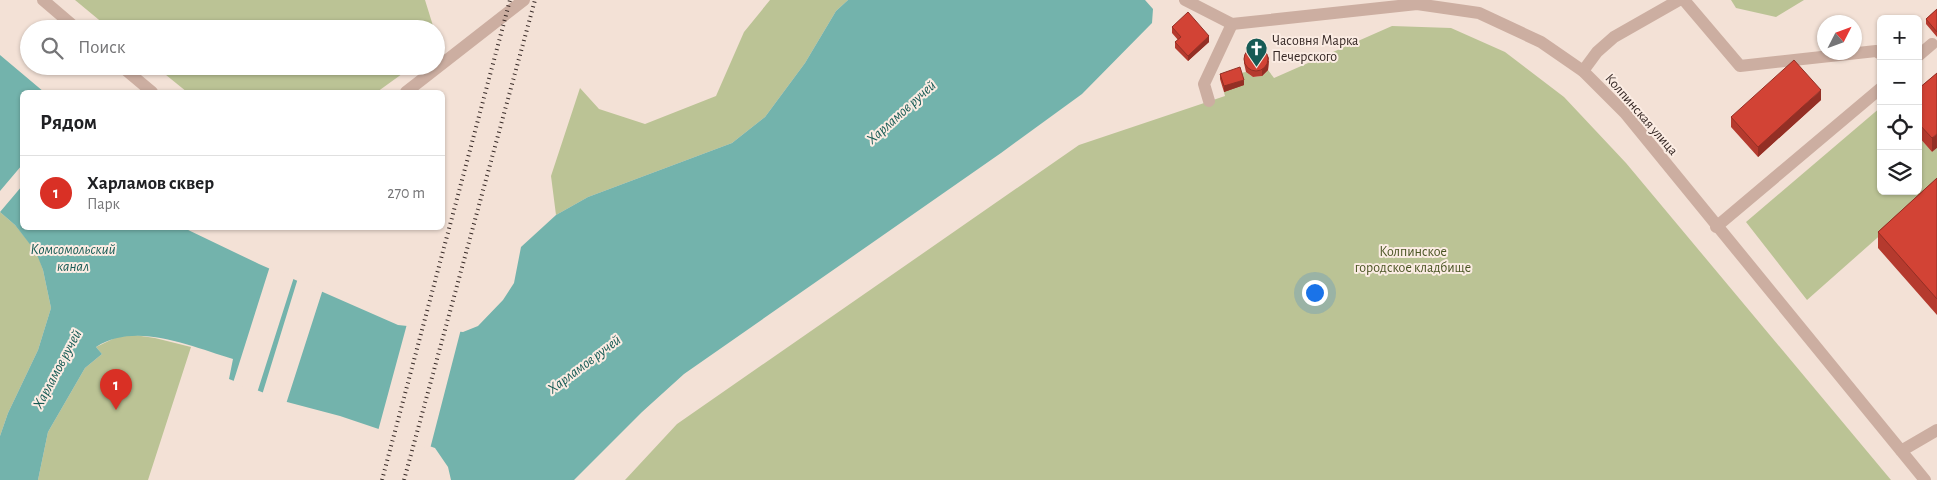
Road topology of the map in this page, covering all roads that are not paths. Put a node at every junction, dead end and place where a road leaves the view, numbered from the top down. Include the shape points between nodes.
1 (43, 0) edge
2 (524, 0) edge
3 (1186, 0) edge
4 (1679, 0) edge
5 (1684, 0) edge
6 (66, 20) edge
7 (1232, 24) junction
8 (1932, 44) dead end
9 (1877, 52) edge
10 (1922, 53) edge
11 (445, 62) edge
12 (1584, 71) junction
13 (132, 75) edge
14 (428, 75) edge
15 (150, 90) edge
16 (409, 90) edge
17 (1877, 91) edge
18 (1209, 100) dead end
19 (1716, 227) junction
20 (1937, 430) edge
21 (1901, 451) junction
22 (1924, 480) edge

1 - 6 street
2 - 11 street
3 - 7 street
4 - 12 street via 1614,37
5 - 9 street via 1740,66
7 - 12 street, Колпинская улица via 1417,4 1479,13 1542,42
7 - 18 street via 1204,84
8 - 10 street
12 - 19 street, Колпинская улица via 1625,113
13 - 15 street
14 - 16 street
17 - 19 street
19 - 21 street, Колпинская улица
20 - 21 street
21 - 22 street, Колпинская улица

